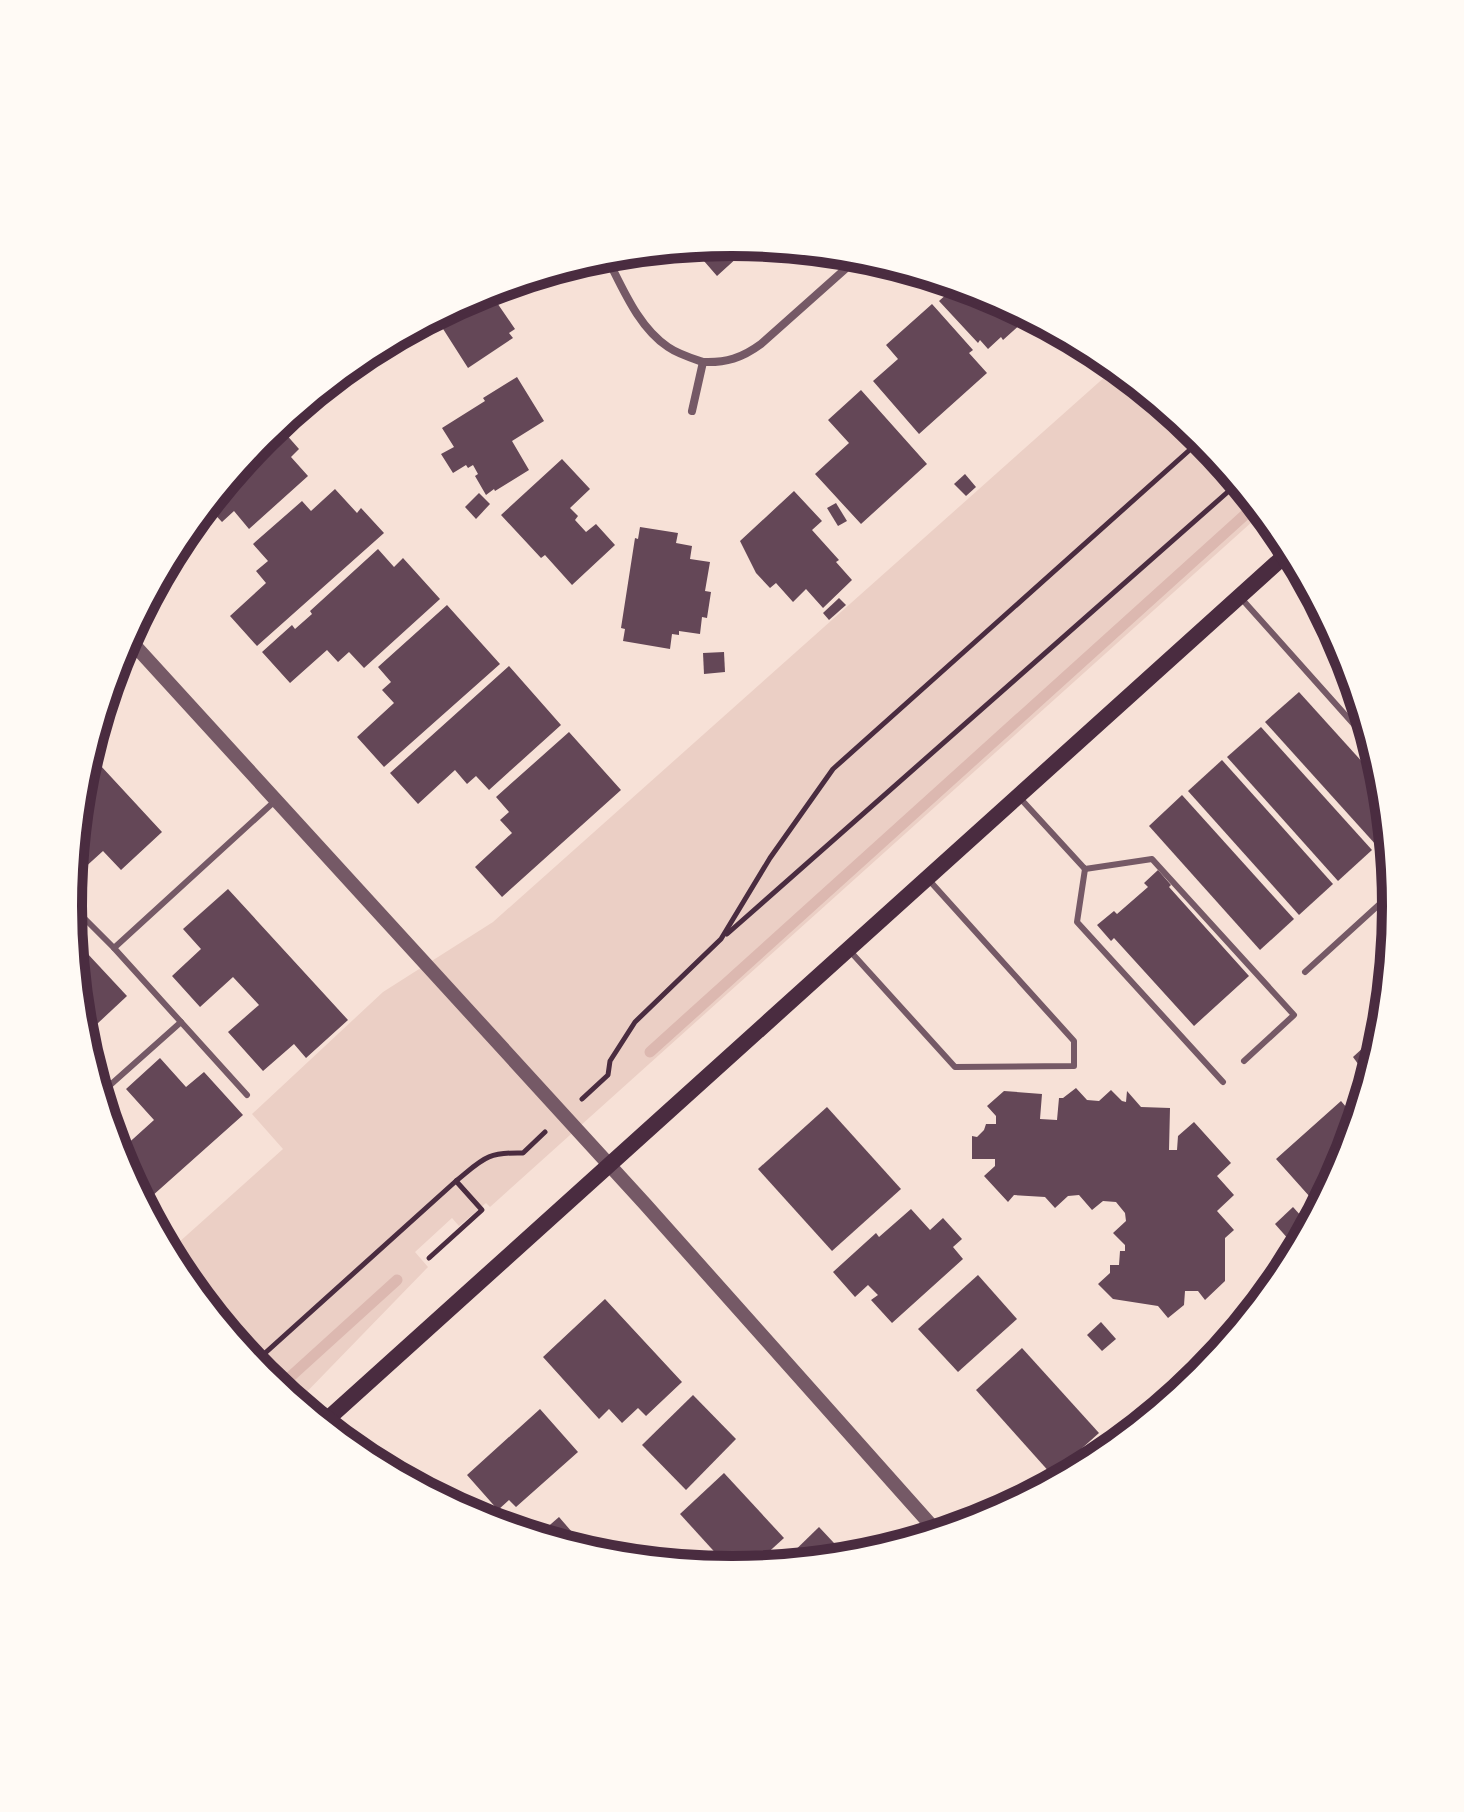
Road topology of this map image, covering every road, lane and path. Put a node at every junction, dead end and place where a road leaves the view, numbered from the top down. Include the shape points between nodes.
1 (848, 266) edge
2 (612, 267) edge
3 (703, 362) junction
4 (692, 411) dead end
5 (1193, 447) edge
6 (1231, 489) edge
7 (1281, 559) edge
8 (1240, 597) junction
9 (136, 647) edge
10 (1357, 728) edge
11 (1019, 797) junction
12 (276, 800) junction
13 (1085, 869) junction
14 (928, 879) junction
15 (1382, 902) edge
16 (82, 916) edge
17 (721, 939) junction
18 (114, 948) junction
19 (849, 950) junction
20 (1305, 972) dead end
21 (181, 1022) junction
22 (1244, 1061) dead end
23 (608, 1075) dead end
24 (1223, 1082) dead end
25 (108, 1087) edge
26 (247, 1095) dead end
27 (523, 1153) dead end
28 (609, 1165) junction
29 (456, 1181) junction
30 (429, 1258) dead end
31 (262, 1356) edge
32 (330, 1417) edge
33 (931, 1525) edge

1 - 3 street via 750,353
2 - 3 street via 654,336
3 - 4 street
5 - 17 path via 833,769
6 - 17 path
7 - 8 main road
8 - 10 lane
8 - 11 main road
9 - 12 street
11 - 13 lane
11 - 14 main road
12 - 18 lane
12 - 28 street
13 - 22 lane via 1152,859 1294,1015
13 - 24 lane via 1077,922
14 - 19 main road
14 - 19 lane via 1074,1041 1074,1066 955,1067
15 - 20 lane
16 - 18 lane
17 - 23 path via 635,1022 610,1061
18 - 21 lane
19 - 28 main road
21 - 25 lane
21 - 26 lane
27 - 29 path via 487,1156
28 - 32 main road
28 - 33 street
29 - 30 path via 482,1210
29 - 31 path

